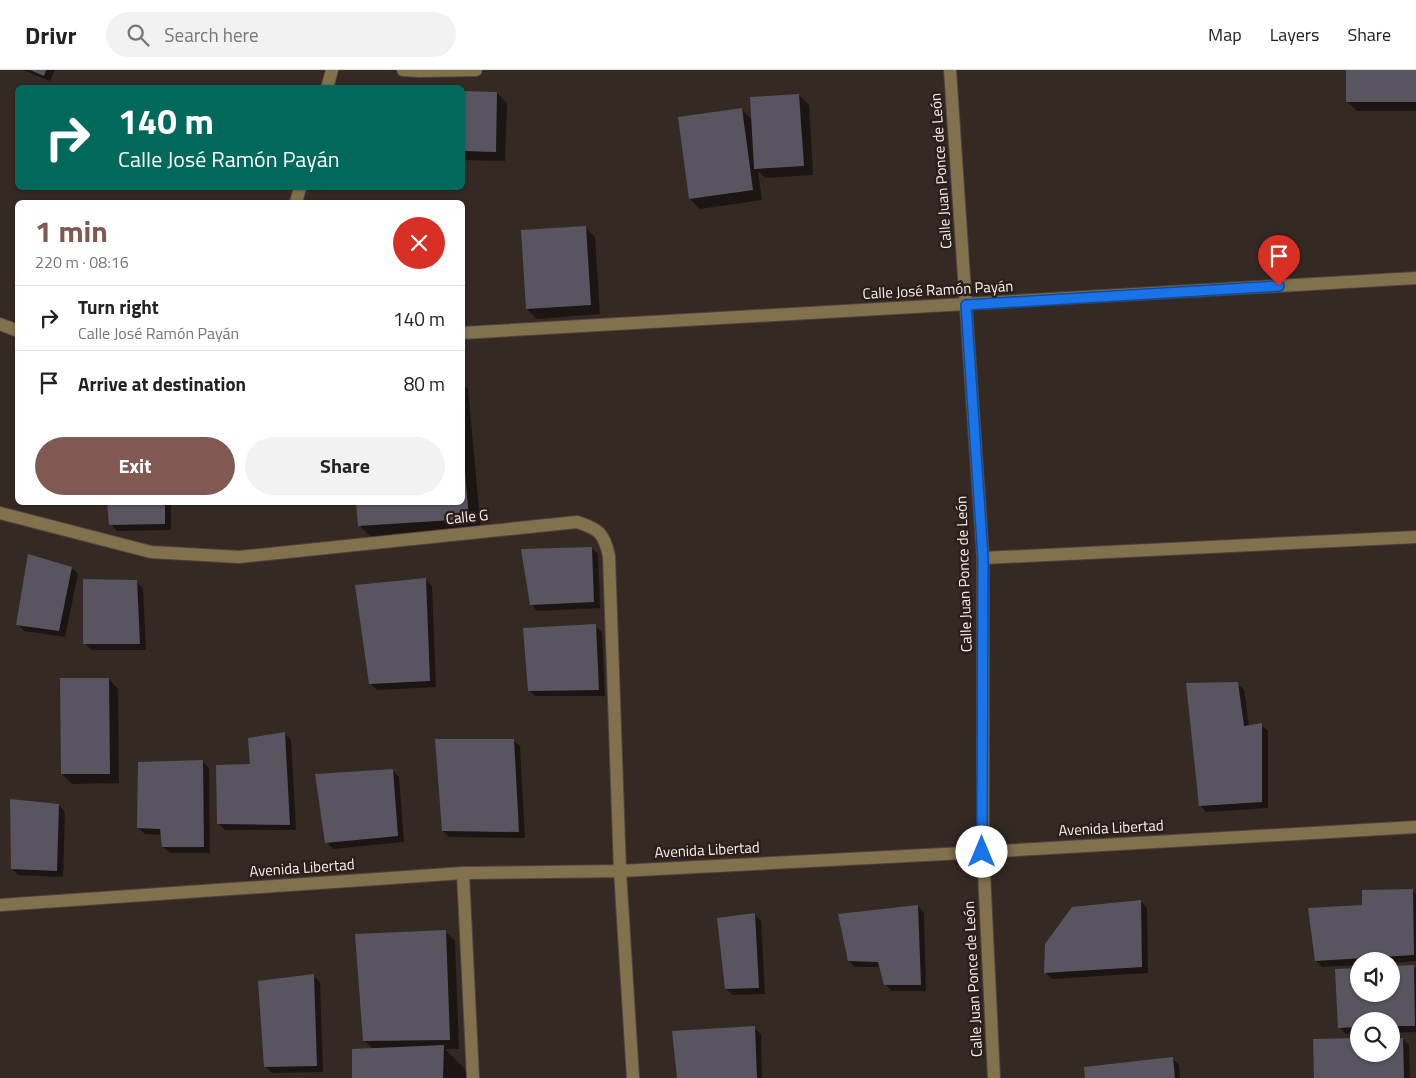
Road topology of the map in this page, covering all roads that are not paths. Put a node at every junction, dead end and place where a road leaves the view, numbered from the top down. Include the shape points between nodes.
1 (332, 70) edge
2 (403, 70) edge
3 (476, 70) edge
4 (950, 70) edge
5 (328, 85) edge
6 (1416, 278) edge
7 (966, 305) junction
8 (0, 324) edge
9 (15, 330) edge
10 (465, 333) edge
11 (0, 514) edge
12 (1416, 537) edge
13 (983, 558) junction
14 (1416, 827) edge
15 (982, 852) junction
16 (620, 871) junction
17 (463, 874) junction
18 (0, 905) edge
19 (473, 1078) edge
20 (633, 1078) edge
21 (994, 1078) edge

1 - 5 street
2 - 3 street
4 - 7 street, Calle Juan Ponce de León
6 - 7 street, Calle José Ramón Payán
7 - 10 street, Calle José Ramón Payán
7 - 13 street, Calle Juan Ponce de León
8 - 9 street
11 - 16 street, Calle G via 151,552 239,557 577,522 594,528 606,541 609,556
12 - 13 street
13 - 15 street, Calle Juan Ponce de León
14 - 15 street, Avenida Libertad
15 - 16 street, Avenida Libertad
15 - 21 street, Calle Juan Ponce de León
16 - 17 street, Avenida Libertad
16 - 20 street, Calle G
17 - 18 street, Avenida Libertad
17 - 19 street

